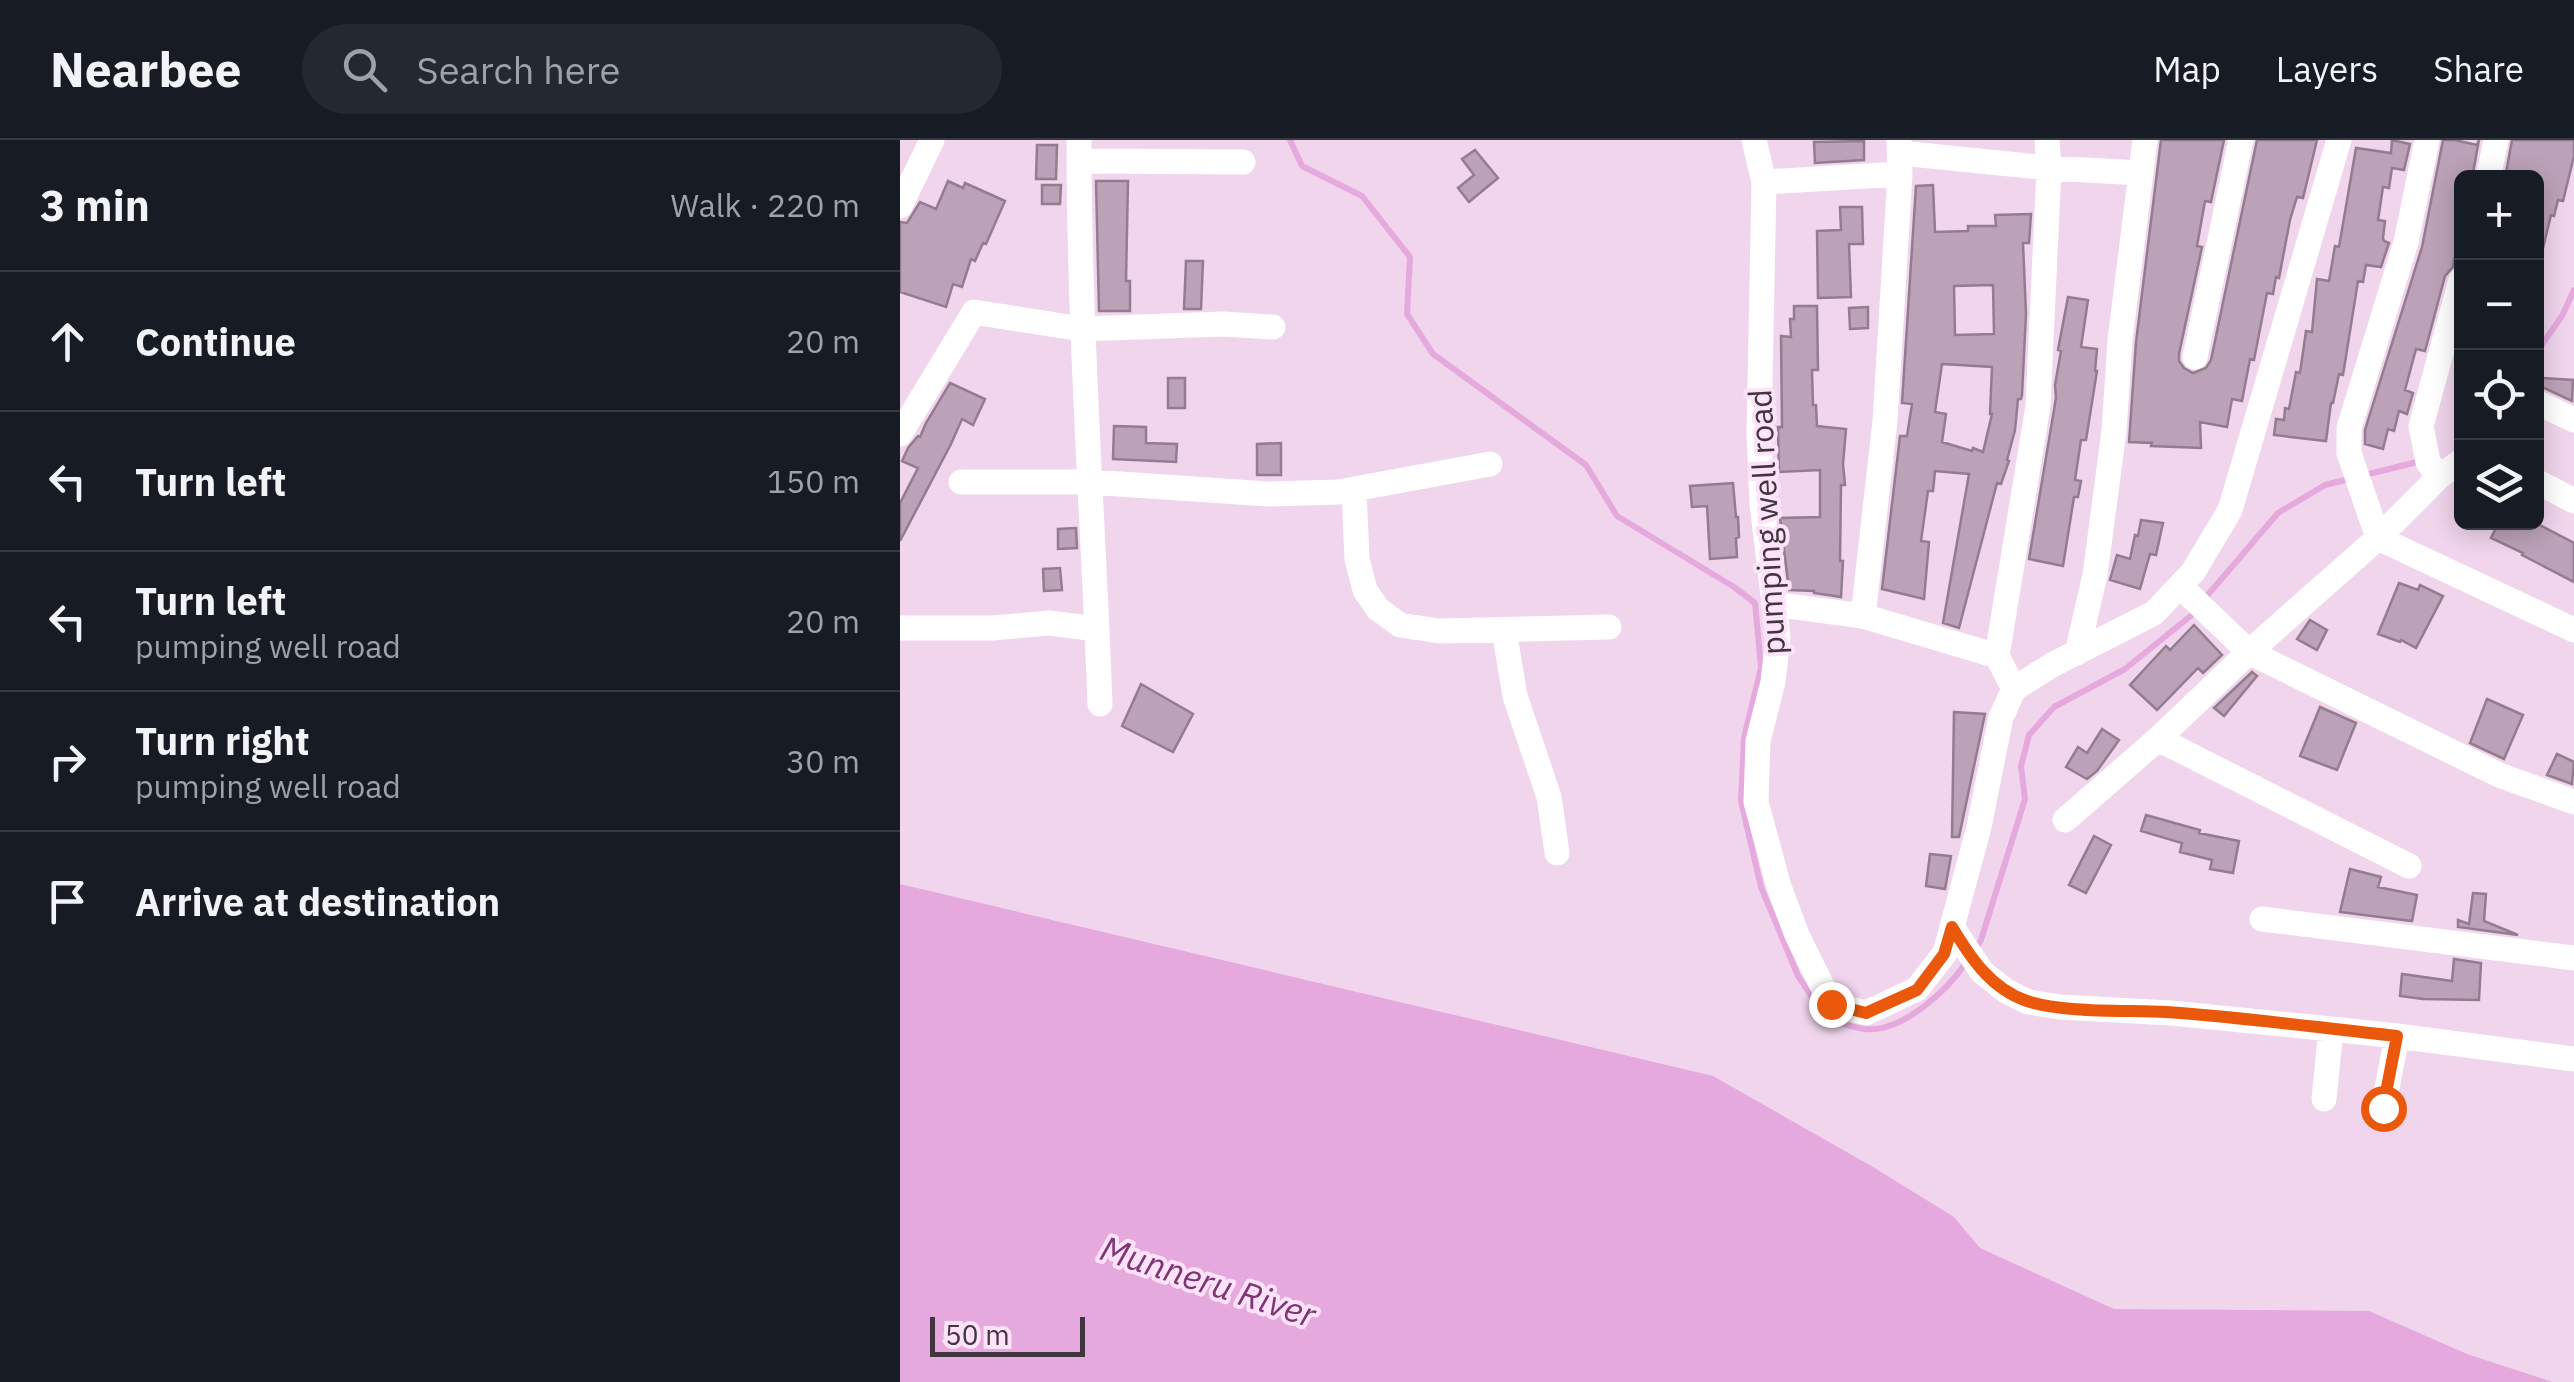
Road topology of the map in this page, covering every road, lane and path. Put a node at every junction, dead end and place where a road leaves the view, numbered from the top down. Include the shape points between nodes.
1 (932, 140) edge
2 (1754, 140) edge
3 (2047, 140) edge
4 (2145, 140) edge
5 (2241, 140) edge
6 (2339, 140) edge
7 (2427, 140) edge
8 (2496, 140) edge
9 (1079, 151) edge
10 (1899, 155) edge
11 (1243, 162) dead end
12 (2048, 168) junction
13 (2490, 170) edge
14 (2141, 173) junction
15 (1764, 182) junction
16 (900, 206) edge
17 (2454, 308) edge
18 (1273, 328) dead end
19 (1081, 329) junction
20 (2195, 357) dead end
21 (2544, 406) edge
22 (2574, 420) edge
23 (900, 434) edge
24 (2454, 463) edge
25 (1490, 464) dead end
26 (2433, 469) junction
27 (961, 482) dead end
28 (1090, 482) junction
29 (2544, 484) edge
30 (1354, 489) junction
31 (2574, 500) edge
32 (2378, 538) junction
33 (2180, 586) junction
34 (1774, 604) junction
35 (1864, 616) junction
36 (1610, 627) dead end
37 (900, 628) edge
38 (1097, 629) junction
39 (1504, 630) junction
40 (2574, 630) edge
41 (2249, 652) junction
42 (2078, 653) junction
43 (1996, 656) junction
44 (2014, 689) junction
45 (1100, 704) dead end
46 (2158, 739) junction
47 (2574, 802) edge
48 (2065, 820) dead end
49 (1558, 853) dead end
50 (2408, 866) dead end
51 (2262, 920) dead end
52 (1957, 936) junction
53 (2574, 958) edge
54 (2331, 1029) junction
55 (2397, 1036) junction
56 (2574, 1059) edge
57 (2324, 1099) dead end
58 (2383, 1108) dead end

1 - 16 street
2 - 15 street, pumping well road
3 - 12 street
4 - 14 street
5 - 20 street
6 - 33 street via 2230,510
7 - 32 street via 2406,242 2349,428 2349,454
8 - 13 street
9 - 11 street
9 - 19 street
10 - 12 street
10 - 15 street
10 - 35 street via 1886,421
12 - 14 street
12 - 43 street via 2038,406
14 - 42 street via 2095,576
15 - 34 street, pumping well road via 1759,432
17 - 26 street via 2421,426
18 - 19 street
19 - 23 street via 974,312
19 - 28 street
21 - 22 street
24 - 26 street
25 - 30 street
26 - 32 street
27 - 28 street
28 - 30 street via 1268,494
28 - 38 street
29 - 31 street
30 - 39 street via 1358,559 1365,590 1378,609 1400,625
32 - 40 street
32 - 41 street
33 - 41 street
33 - 42 street via 2154,613
34 - 35 street
34 - 52 street, pumping well road via 1778,636 1758,741 1756,802 1796,935 1831,1004 1866,1013 1917,990
35 - 43 street
36 - 39 street
37 - 38 street via 1050,623
38 - 45 street
39 - 49 street
41 - 46 street
41 - 47 street via 2499,775
42 - 44 street
43 - 44 street
44 - 52 street, pumping well road via 2001,717
46 - 48 street
46 - 50 street
51 - 53 street
52 - 54 street via 1982,972 2028,1002
54 - 55 street
54 - 57 street
55 - 56 street
55 - 58 street

